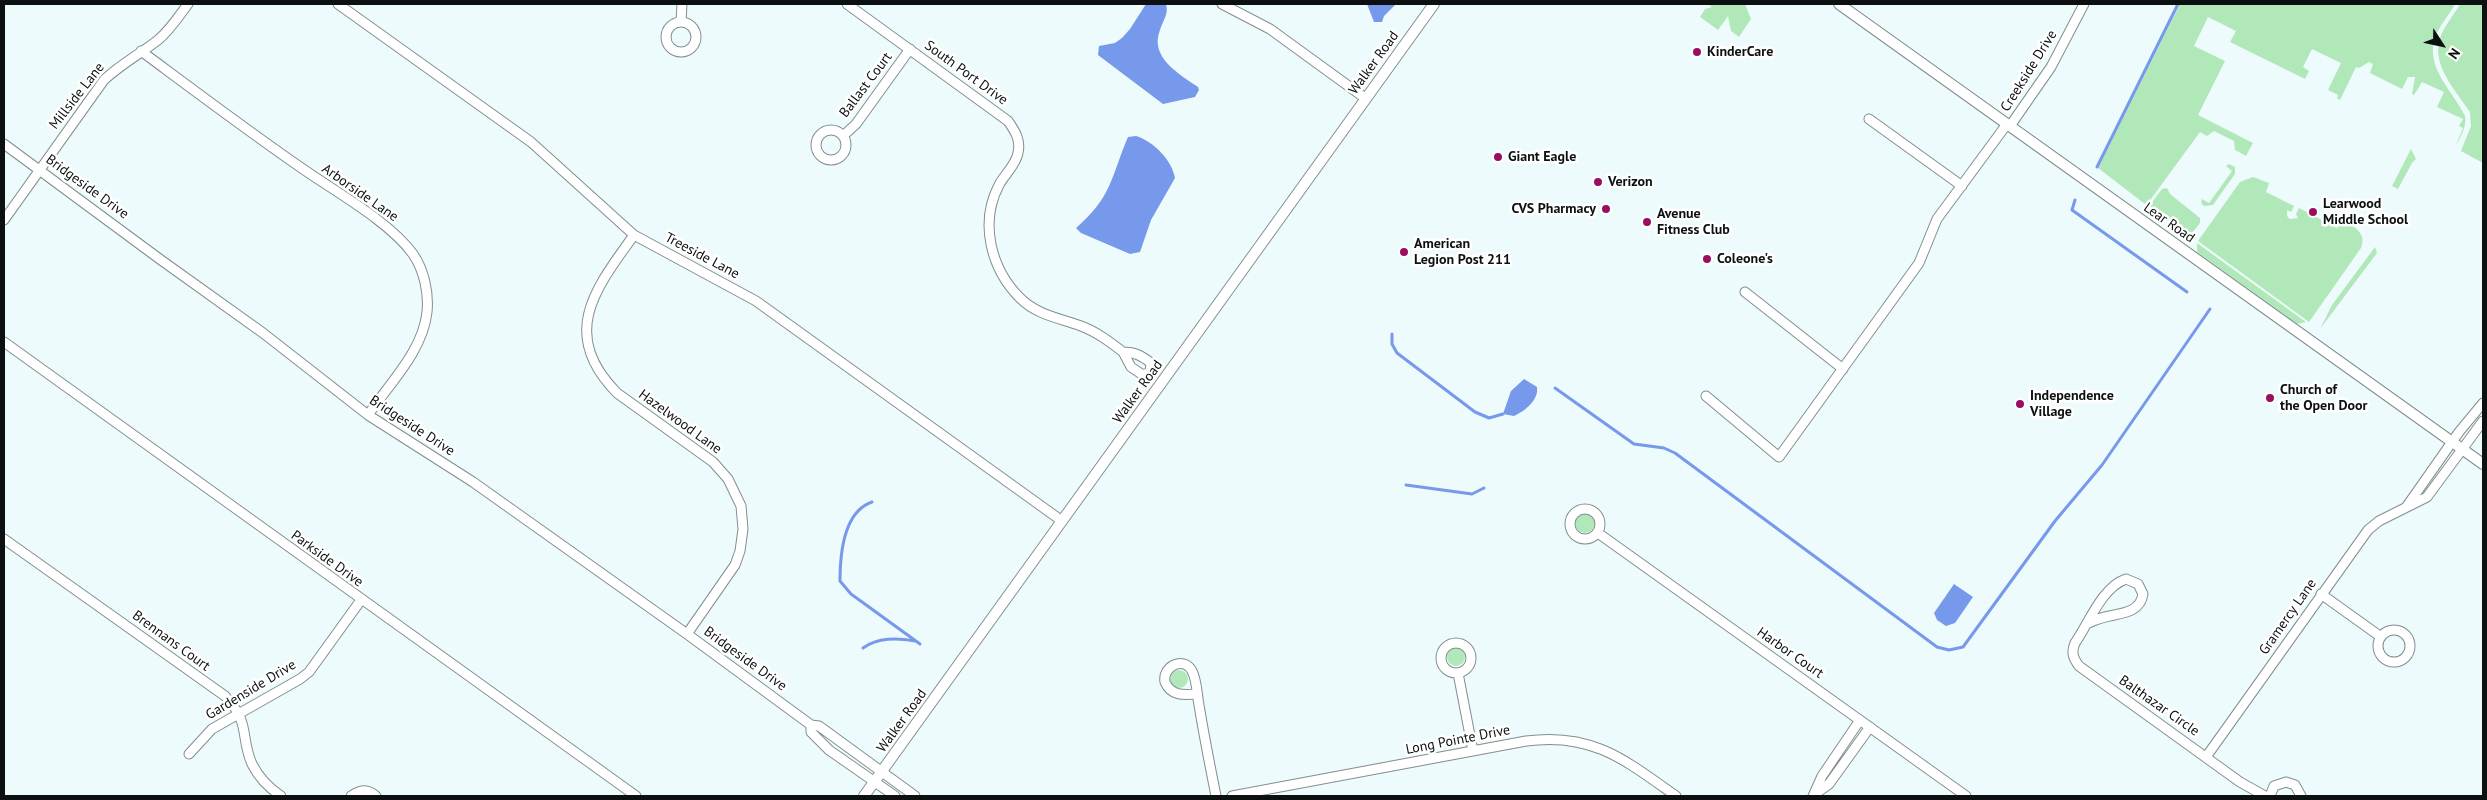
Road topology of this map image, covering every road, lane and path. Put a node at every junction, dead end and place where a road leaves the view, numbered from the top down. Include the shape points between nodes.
1 (188, 4) edge
2 (338, 4) edge
3 (682, 4) edge
4 (848, 4) edge
5 (1222, 4) edge
6 (1434, 4) edge
7 (1839, 4) edge
8 (2084, 4) edge
9 (681, 22) dead end
10 (910, 50) junction
11 (141, 51) junction
12 (1365, 98) junction
13 (1869, 119) dead end
14 (2009, 125) junction
15 (842, 136) dead end
16 (4, 144) edge
17 (39, 169) junction
18 (1962, 186) junction
19 (4, 220) edge
20 (634, 234) junction
21 (1745, 292) dead end
22 (4, 342) edge
23 (1124, 352) junction
24 (1842, 369) junction
25 (1150, 372) junction
26 (1162, 381) junction
27 (1706, 396) dead end
28 (2483, 403) edge
29 (368, 416) junction
30 (2483, 421) edge
31 (2452, 442) junction
32 (2463, 449) junction
33 (2483, 464) edge
34 (2406, 506) junction
35 (1062, 521) junction
36 (1598, 532) dead end
37 (4, 539) edge
38 (2321, 594) junction
39 (361, 600) junction
40 (2089, 622) junction
41 (687, 634) junction
42 (2381, 637) dead end
43 (1458, 673) dead end
44 (1197, 694) dead end
45 (238, 713) junction
46 (1860, 720) junction
47 (811, 725) junction
48 (1870, 727) junction
49 (1473, 751) junction
50 (189, 754) dead end
51 (2206, 757) junction
52 (882, 772) junction
53 (875, 782) junction
54 (1285, 792) edge
55 (1814, 795) edge
56 (282, 796) edge
57 (351, 796) edge
58 (376, 796) edge
59 (636, 796) edge
60 (864, 796) edge
61 (895, 796) edge
62 (915, 796) edge
63 (1216, 796) edge
64 (1232, 796) edge
65 (1676, 796) edge
66 (1966, 796) edge
67 (2265, 796) edge
68 (2270, 796) edge
69 (2300, 796) edge

1 - 11 street, Millside Lane via 165,32
2 - 20 street, Treeside Lane via 531,142
3 - 9 street
4 - 10 street, South Port Drive
5 - 12 street via 1270,29
6 - 12 street, Walker Road
7 - 14 street, Lear Road
8 - 14 street, Creekside Drive via 2051,67
10 - 15 street, Ballast Court via 856,124
10 - 23 street, South Port Drive via 1004,118 1018,136 1017,157 995,195 989,224 995,261 1010,287 1036,311 1089,330
11 - 17 street, Millside Lane via 104,80
11 - 29 street, Arborside Lane via 237,124 389,229 414,254 421,268 427,297 424,327 412,354
12 - 26 street, Walker Road
13 - 18 street
14 - 18 street, Creekside Drive
14 - 31 street, Lear Road
16 - 17 street, Bridgeside Drive
17 - 19 street, Millside Lane
17 - 29 street, Bridgeside Drive via 263,333
18 - 24 street, Creekside Drive via 1937,219 1919,263
20 - 35 street, Treeside Lane via 756,301
20 - 41 street, Hazelwood Lane via 593,297 588,327 592,356 617,393 719,468 736,492 743,521 742,544 735,565
21 - 24 street
22 - 39 street, Parkside Drive
23 - 25 street, South Port Drive via 1131,367 1143,375
23 - 25 street, South Port Drive via 1135,352 1143,357 1151,364
24 - 27 street, Creekside Drive via 1779,457
25 - 26 street, South Port Drive
26 - 35 street, Walker Road
28 - 31 street, Gramercy Lane
29 - 41 street, Bridgeside Drive via 473,482
30 - 32 street, Gramercy Lane
31 - 32 street, Lear Road
31 - 34 street, Gramercy Lane
32 - 33 street, Lear Road
32 - 34 street, Gramercy Lane via 2427,497
34 - 38 street, Gramercy Lane via 2368,530
35 - 52 street, Walker Road
36 - 46 street, Harbor Court
37 - 45 street, Brennans Court via 224,696
38 - 42 street
38 - 51 street, Gramercy Lane
39 - 45 street, Gardenside Drive via 309,672
39 - 59 street, Parkside Drive
40 - 40 street, Balthazar Circle via 2105,615 2131,612 2142,602 2142,588 2132,580 2121,581 2108,593
40 - 51 street, Balthazar Circle via 2072,650 2078,666
41 - 47 street, Bridgeside Drive
43 - 49 street
44 - 63 street
45 - 50 street, Gardenside Drive via 212,729
45 - 56 street, Brennans Court via 244,725 252,764 264,782
46 - 48 street, Harbor Court
46 - 55 street via 1822,776
47 - 52 street, Bridgeside Drive via 819,726
47 - 53 street, Bridgeside Drive via 811,732 823,745
48 - 55 street via 1829,784
48 - 66 street, Harbor Court
49 - 54 street, Long Pointe Drive
49 - 65 street, Long Pointe Drive via 1544,739 1578,741 1620,757
51 - 67 street, Balthazar Circle
52 - 53 street, Walker Road
52 - 62 street
53 - 60 street, Walker Road
53 - 61 street
54 - 64 street, Long Pointe Drive
57 - 58 street via 362,790
68 - 69 street via 2274,786 2286,782 2297,788

